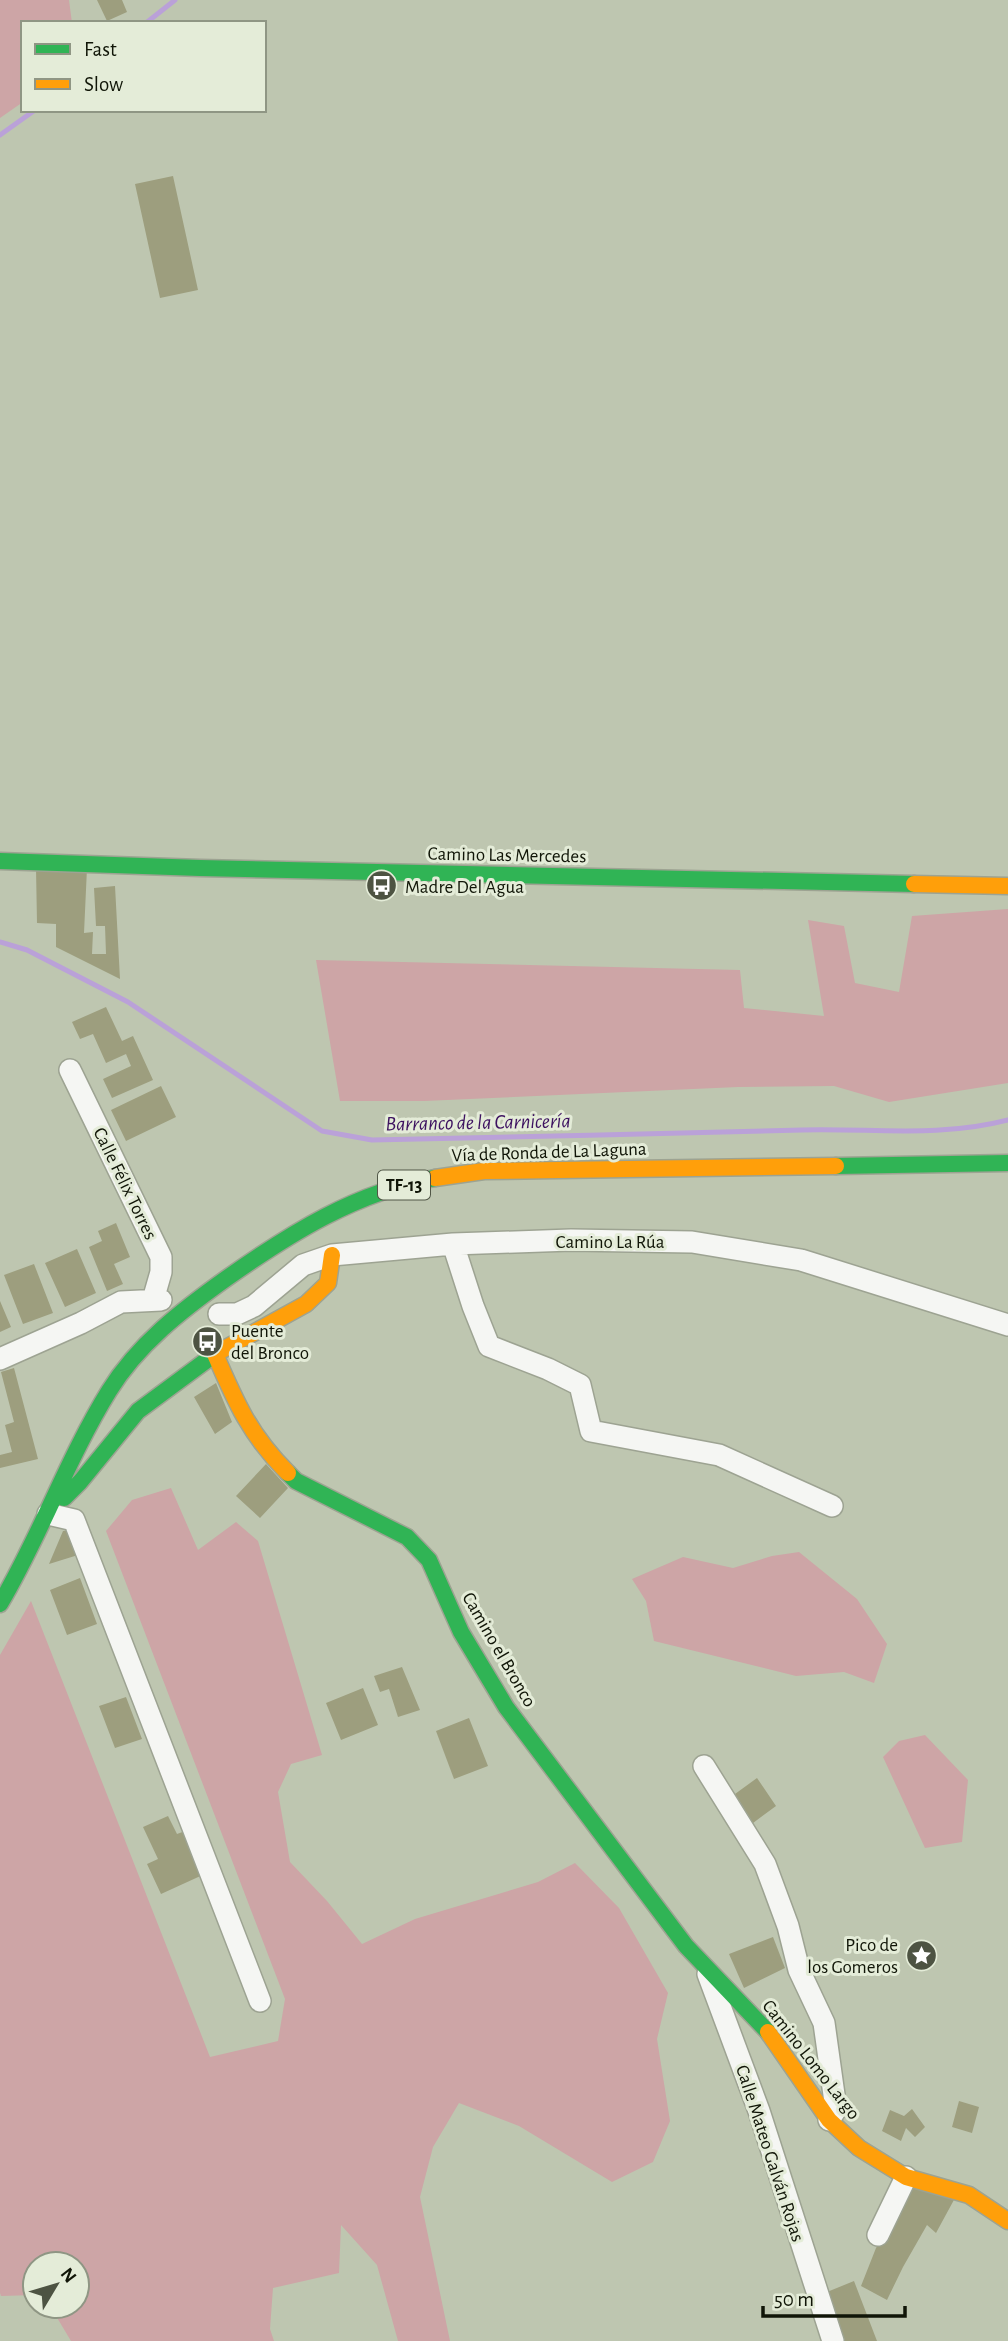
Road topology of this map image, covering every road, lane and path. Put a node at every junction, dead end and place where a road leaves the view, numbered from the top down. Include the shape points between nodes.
1 (3, 861) edge
2 (1008, 886) edge
3 (70, 1070) dead end
4 (1008, 1163) edge
5 (453, 1244) junction
6 (332, 1255) junction
7 (219, 1314) dead end
8 (1008, 1325) edge
9 (215, 1354) junction
10 (0, 1359) edge
11 (832, 1506) dead end
12 (48, 1514) junction
13 (0, 1604) edge
14 (704, 1766) dead end
15 (705, 1966) junction
16 (260, 2001) dead end
17 (829, 2120) junction
18 (906, 2177) junction
19 (1008, 2221) edge
20 (878, 2235) dead end
21 (833, 2341) edge

1 - 2 main road, Camino Las Mercedes
3 - 10 street, Calle Félix Torres via 162,1257 157,1300 121,1302
4 - 12 main road, Vía de Ronda de La Laguna / TF-13 via 484,1171 430,1178 371,1195 290,1233 192,1303 147,1344 111,1387
5 - 6 street, Camino La Rúa
5 - 8 street, Camino La Rúa via 692,1242 801,1260
5 - 11 street via 489,1346 580,1385 591,1431 719,1455
6 - 7 street, Camino La Rúa via 303,1265 254,1306 237,1314
6 - 9 main road via 328,1283 306,1304
9 - 12 main road via 138,1411
9 - 15 main road, Camino el Bronco via 240,1412 267,1452 296,1481 407,1537 429,1560 461,1632 506,1707
12 - 13 main road, Vía de Ronda de La Laguna / TF-13
12 - 16 street via 74,1520
14 - 17 street via 765,1864 799,1969 824,2023 836,2109
15 - 17 main road, Camino Lomo Largo via 766,2030
15 - 21 street, Calle Mateo Galván Rojas via 759,2111
17 - 18 main road, Camino Lomo Largo via 859,2148
18 - 19 main road, Camino Lomo Largo via 970,2195
18 - 20 street

